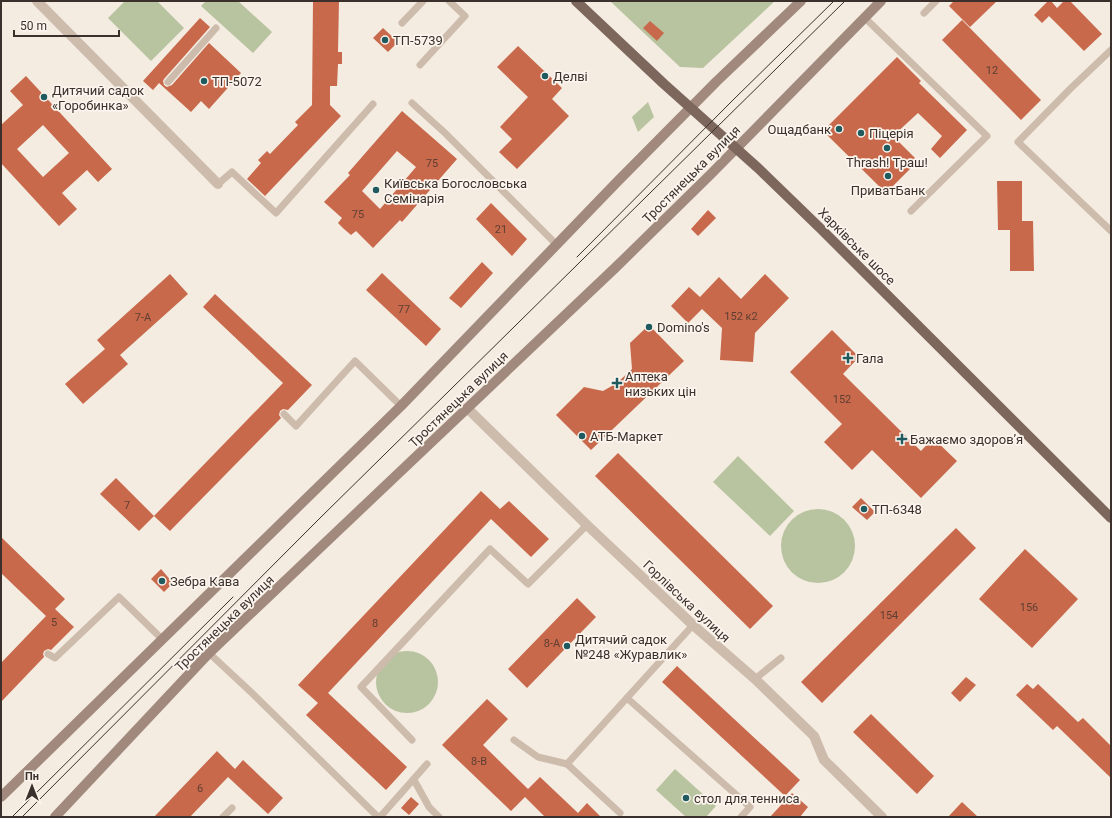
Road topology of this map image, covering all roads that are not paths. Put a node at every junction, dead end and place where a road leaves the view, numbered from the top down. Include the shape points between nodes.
1 (37, 1) edge
2 (424, 1) edge
3 (449, 1) edge
4 (576, 1) edge
5 (801, 1) edge
6 (881, 1) edge
7 (936, 1) edge
8 (924, 13) dead end
9 (865, 18) junction
10 (402, 23) dead end
11 (216, 28) dead end
12 (1111, 50) edge
13 (420, 65) dead end
14 (168, 82) dead end
15 (412, 102) dead end
16 (373, 104) dead end
17 (690, 108) junction
18 (736, 148) junction
19 (218, 184) joint
20 (911, 211) dead end
21 (1111, 231) edge
22 (556, 244) junction
23 (401, 406) junction
24 (467, 408) junction
25 (284, 414) dead end
26 (1111, 518) edge
27 (586, 525) junction
28 (693, 625) junction
29 (162, 639) junction
30 (209, 653) junction
31 (48, 654) dead end
32 (781, 658) dead end
33 (755, 679) junction
34 (627, 698) junction
35 (412, 740) dead end
36 (514, 740) dead end
37 (427, 764) dead end
38 (567, 764) junction
39 (414, 780) junction
40 (1, 797) edge
41 (232, 808) dead end
42 (620, 813) dead end
43 (55, 817) edge
44 (223, 817) edge
45 (379, 817) edge
46 (439, 817) edge
47 (741, 817) edge
48 (882, 817) edge

1 - 19 street
2 - 10 lane
3 - 13 lane via 465,16
4 - 17 main road, Харківське шосе
5 - 17 main road
6 - 9 main road, Тростянецька вулиця
7 - 8 lane
9 - 18 main road, Тростянецька вулиця
9 - 20 lane via 987,136
11 - 14 lane
12 - 21 lane via 1018,142
15 - 22 lane
16 - 19 lane via 276,213 232,172
17 - 18 main road, Харківське шосе
17 - 22 main road
18 - 24 main road, Тростянецька вулиця via 615,268
18 - 26 main road, Харківське шосе via 820,228
22 - 23 main road
23 - 25 lane via 355,360 296,426
23 - 29 main road
24 - 27 street, Горлівська вулиця
24 - 30 main road, Тростянецька вулиця
27 - 28 street, Горлівська вулиця
27 - 35 lane via 528,584 490,549 361,687
28 - 33 street, Горлівська вулиця
28 - 34 lane
29 - 31 lane via 119,597 55,658
29 - 40 main road
30 - 43 main road, Тростянецька вулиця
30 - 45 lane
32 - 33 lane
33 - 48 street, Горлівська вулиця via 814,736 824,760
34 - 38 lane
34 - 47 lane via 750,807
36 - 38 lane via 538,757
37 - 39 lane
38 - 42 lane
39 - 45 lane
39 - 46 lane via 429,807
41 - 44 lane

